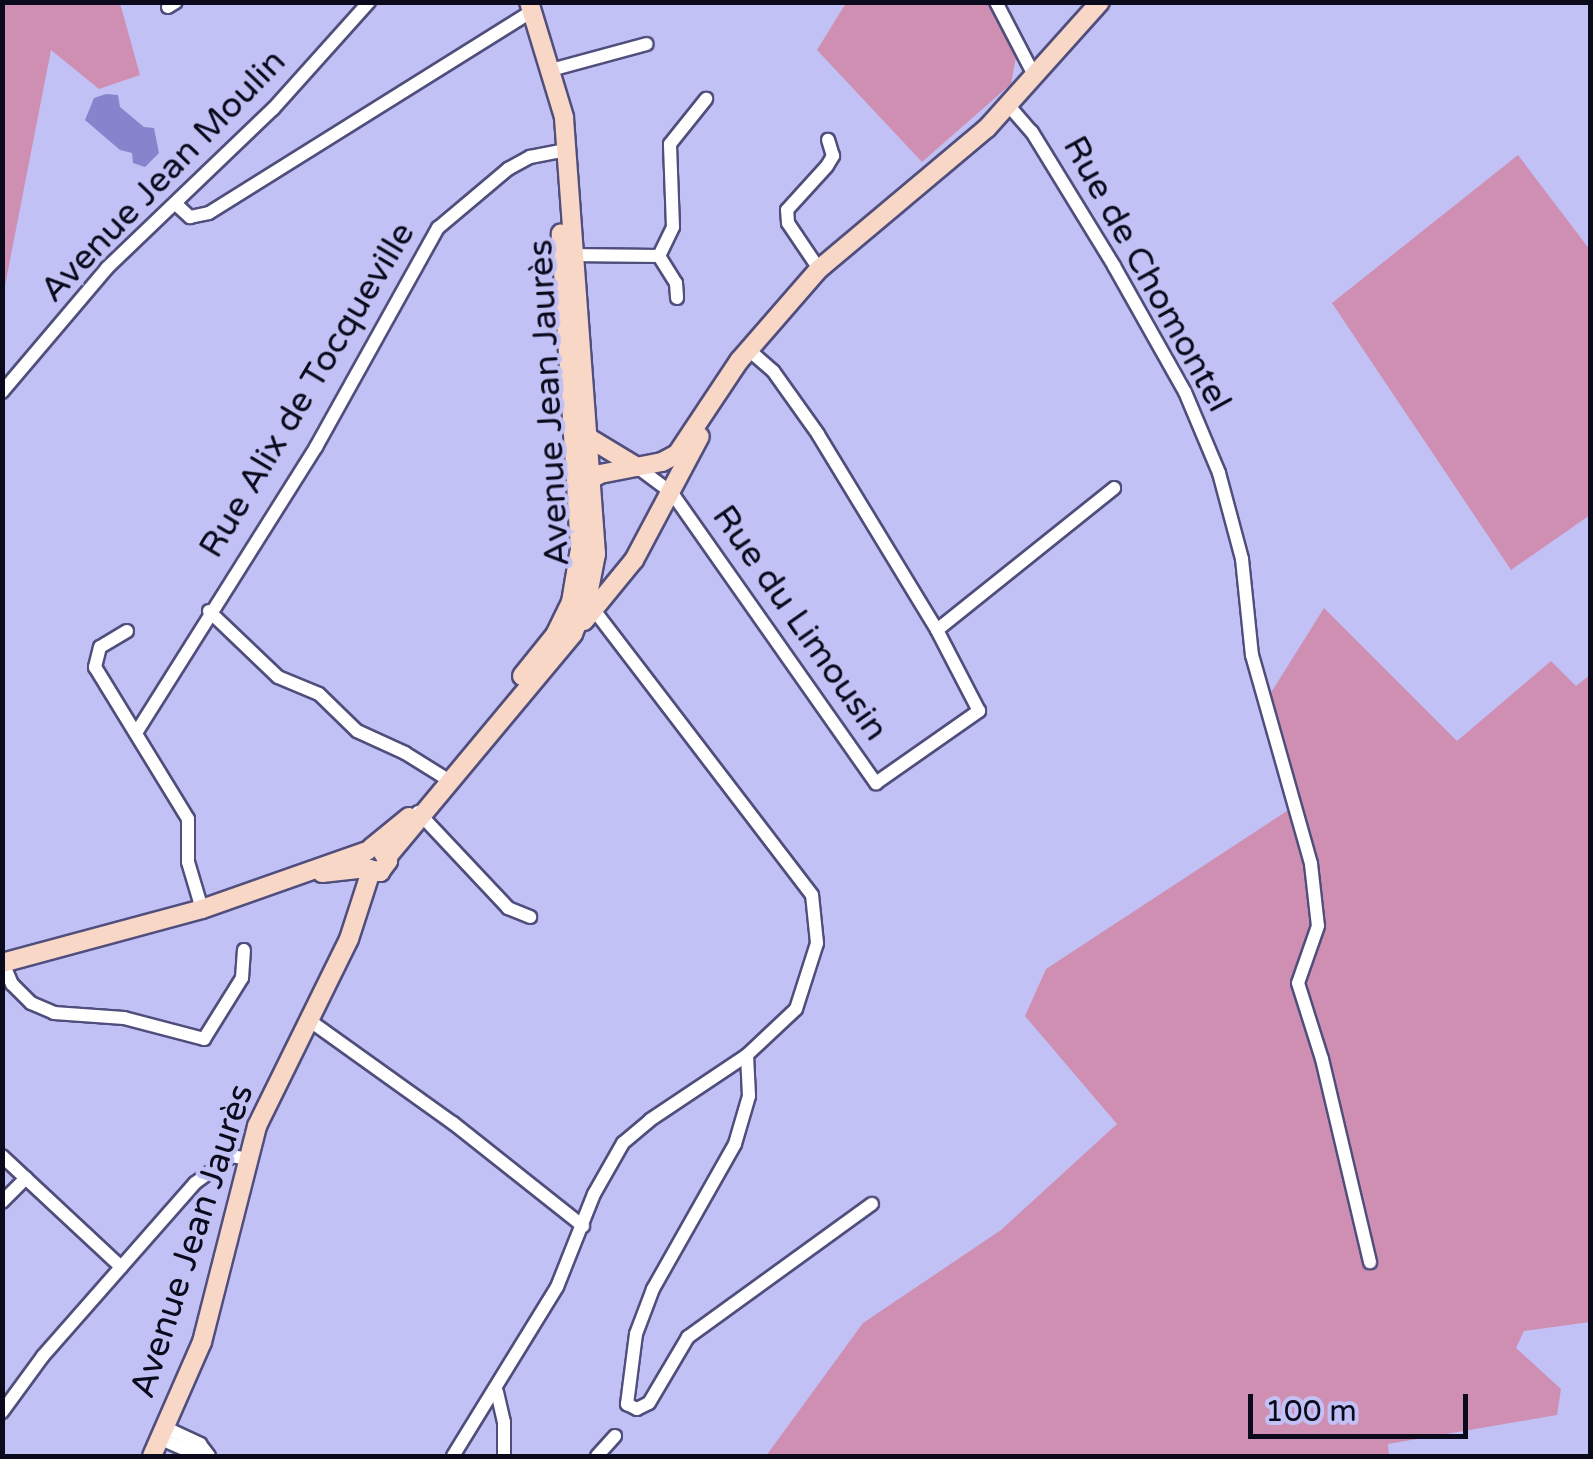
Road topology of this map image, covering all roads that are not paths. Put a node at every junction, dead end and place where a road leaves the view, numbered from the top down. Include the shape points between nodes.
1 (369, 2) edge
2 (996, 2) edge
3 (1100, 2) edge
4 (527, 8) edge
5 (646, 44) dead end
6 (551, 70) junction
7 (1035, 77) junction
8 (706, 99) dead end
9 (1009, 106) junction
10 (828, 140) dead end
11 (561, 150) junction
12 (177, 204) junction
13 (569, 255) junction
14 (659, 256) junction
15 (819, 270) junction
16 (678, 298) dead end
17 (748, 349) junction
18 (2, 392) edge
19 (710, 408) junction
20 (588, 438) junction
21 (637, 466) junction
22 (591, 477) junction
23 (1114, 488) dead end
24 (577, 491) junction
25 (672, 493) junction
26 (588, 551) junction
27 (634, 560) junction
28 (584, 604) junction
29 (210, 611) junction
30 (937, 630) junction
31 (127, 631) dead end
32 (136, 732) junction
33 (446, 778) junction
34 (419, 814) junction
35 (374, 861) junction
36 (329, 872) junction
37 (297, 878) junction
38 (361, 906) junction
39 (202, 909) junction
40 (530, 917) dead end
41 (348, 939) junction
42 (244, 950) dead end
43 (2, 963) edge
44 (309, 1020) junction
45 (747, 1055) junction
46 (2, 1156) edge
47 (247, 1159) junction
48 (26, 1178) junction
49 (2, 1202) edge
50 (872, 1204) dead end
51 (584, 1226) junction
52 (1370, 1262) dead end
53 (121, 1267) junction
54 (497, 1392) junction
55 (2, 1412) edge
56 (163, 1433) junction
57 (615, 1436) dead end
58 (152, 1456) edge
59 (200, 1456) edge
60 (209, 1456) edge
61 (454, 1456) edge
62 (504, 1456) edge
63 (597, 1456) edge

1 - 12 street, Avenue Jean Moulin
2 - 7 street
3 - 7 main road
4 - 6 main road, Avenue Jean Jaurès
4 - 11 main road, Avenue Jean Jaurès
4 - 12 street via 208,212 190,218
5 - 6 street
6 - 11 main road, Avenue Jean Jaurès
7 - 9 main road
8 - 14 street via 670,144 673,227
9 - 15 main road
9 - 52 street, Rue de Chomontel via 1042,149 1185,392 1219,473 1242,560 1252,654 1312,864 1318,926 1298,983
10 - 15 street via 833,156 787,210 788,223
11 - 13 main road, Avenue Jean Jaurès
11 - 29 street, Rue Alix de Tocqueville via 508,170 438,228 316,448
12 - 18 street, Avenue Jean Moulin via 107,268
13 - 14 street
13 - 20 main road, Avenue Jean Jaurès
13 - 24 main road, Avenue Jean Jaurès
14 - 16 street
15 - 17 main road
17 - 19 main road
17 - 30 street via 773,371 818,434
19 - 21 main road via 677,454
19 - 25 main road
20 - 21 main road
20 - 22 main road, Avenue Jean Jaurès
21 - 22 main road
21 - 25 street
22 - 24 main road
22 - 26 main road, Avenue Jean Jaurès
23 - 30 street
24 - 26 main road, Avenue Jean Jaurès
25 - 27 main road
25 - 30 street, Rue du Limousin via 876,784 979,711
26 - 27 main road
26 - 28 main road, Avenue Jean Jaurès
27 - 28 main road
28 - 33 main road, Avenue Jean Jaurès
28 - 33 main road, Avenue Jean Jaurès via 574,634
28 - 45 street via 812,895 817,942 796,1009
29 - 32 street, Rue Alix de Tocqueville
29 - 33 street, Rue Alix de Tocqueville via 278,677 318,694 356,731
31 - 32 street via 100,646 95,667
32 - 39 street via 188,819 188,862
33 - 34 main road, Avenue Jean Jaurès
34 - 35 main road, Avenue Jean Jaurès
34 - 40 street via 508,908
35 - 36 main road
35 - 37 main road
35 - 38 main road, Avenue Jean Jaurès
35 - 41 main road, Avenue Jean Jaurès via 370,908
36 - 37 main road
36 - 38 main road via 354,888
37 - 39 main road
38 - 41 main road, Avenue Jean Jaurès
39 - 43 main road
41 - 44 main road, Avenue Jean Jaurès
42 - 43 street via 242,978 204,1039 124,1018 54,1013 31,1003
44 - 47 main road, Avenue Jean Jaurès
44 - 51 street
45 - 50 street via 749,1096 735,1144 653,1289 636,1334 627,1404 637,1410 649,1403 688,1337
45 - 51 street via 623,1143
46 - 48 street
47 - 53 street via 232,1156 195,1183
47 - 56 main road, Avenue Jean Jaurès via 202,1342
48 - 49 street
48 - 53 street
51 - 54 street
53 - 55 street
54 - 61 street
54 - 62 street
56 - 58 main road, Avenue Jean Jaurès
56 - 59 street
56 - 60 street via 200,1444
57 - 63 street

